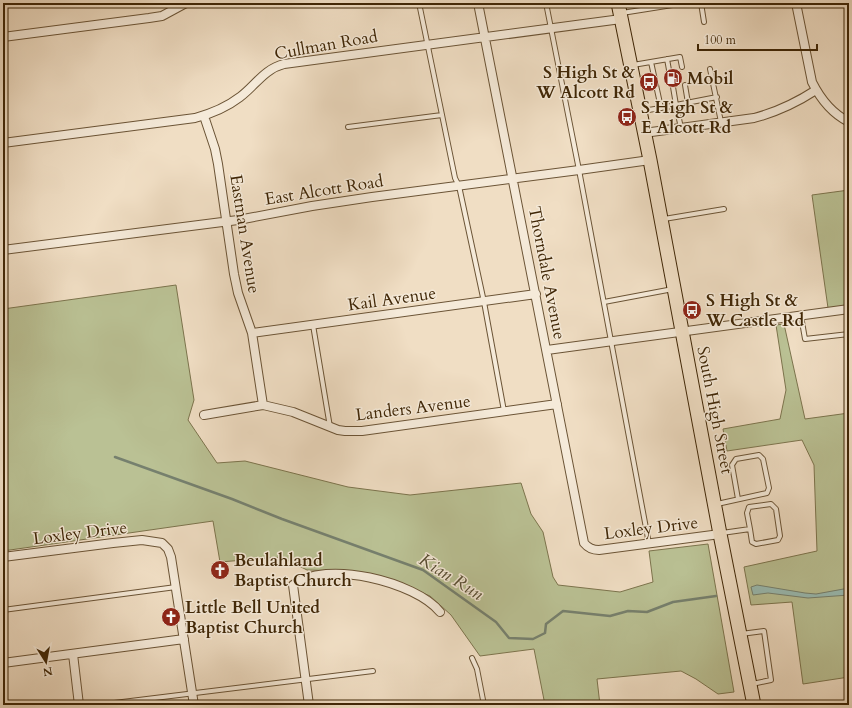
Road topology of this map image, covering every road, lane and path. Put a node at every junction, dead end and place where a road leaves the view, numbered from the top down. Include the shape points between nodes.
1 (186, 3) edge
2 (420, 3) edge
3 (478, 3) edge
4 (546, 3) edge
5 (685, 3) edge
6 (701, 3) edge
7 (796, 3) edge
8 (619, 12) edge
9 (704, 22) dead end
10 (550, 29) junction
11 (3, 37) edge
12 (485, 37) junction
13 (428, 45) junction
14 (667, 59) junction
15 (651, 62) junction
16 (630, 66) junction
17 (682, 67) dead end
18 (710, 69) dead end
19 (669, 70) dead end
20 (685, 85) dead end
21 (673, 87) dead end
22 (816, 90) junction
23 (716, 97) junction
24 (688, 103) junction
25 (676, 105) junction
26 (661, 108) junction
27 (640, 111) junction
28 (442, 115) junction
29 (204, 116) junction
30 (721, 122) junction
31 (849, 122) edge
32 (348, 127) dead end
33 (681, 128) junction
34 (644, 133) junction
35 (3, 143) edge
36 (650, 160) junction
37 (579, 170) junction
38 (513, 179) junction
39 (459, 186) junction
40 (724, 210) dead end
41 (661, 220) junction
42 (227, 221) junction
43 (3, 250) edge
44 (674, 289) junction
45 (536, 294) junction
46 (484, 302) junction
47 (604, 302) junction
48 (849, 309) edge
49 (801, 316) junction
50 (313, 324) junction
51 (682, 332) junction
52 (252, 333) junction
53 (849, 334) edge
54 (612, 341) junction
55 (547, 350) junction
56 (557, 404) junction
57 (263, 405) junction
58 (504, 412) junction
59 (204, 414) dead end
60 (330, 428) junction
61 (738, 499) junction
62 (714, 504) junction
63 (750, 529) junction
64 (720, 534) junction
65 (649, 544) junction
66 (587, 547) joint
67 (3, 557) edge
68 (176, 587) junction
69 (3, 610) edge
70 (440, 612) dead end
71 (740, 634) junction
72 (184, 639) junction
73 (73, 654) junction
74 (472, 658) dead end
75 (3, 663) edge
76 (373, 671) dead end
77 (305, 678) junction
78 (750, 684) junction
79 (193, 693) junction
80 (79, 705) edge
81 (98, 705) edge
82 (194, 705) edge
83 (309, 705) edge
84 (484, 705) edge
85 (754, 705) edge

1 - 11 street via 162,16
2 - 13 lane
3 - 12 street, Thorndale Avenue
4 - 10 lane
5 - 8 lane
6 - 9 lane
7 - 22 street via 810,74
8 - 10 street, Cullman Road
8 - 16 main road, South High Street
10 - 12 street, Cullman Road
10 - 37 lane
12 - 13 street, Cullman Road
12 - 38 street, Thorndale Avenue
13 - 28 lane
13 - 29 street, Cullman Road via 278,66 268,71 239,98
14 - 15 lane
14 - 17 lane via 680,57
14 - 19 lane
15 - 16 lane
15 - 26 lane
16 - 27 main road, South High Street
18 - 23 lane
20 - 24 lane
21 - 25 lane
22 - 30 street via 801,100 769,114
22 - 31 street
23 - 24 lane
23 - 30 lane
24 - 25 lane
25 - 26 lane
25 - 33 lane
26 - 27 lane
27 - 34 main road, South High Street
28 - 32 lane
28 - 39 lane via 455,178
29 - 35 street, Cullman Road
29 - 42 street, Eastman Avenue via 215,149
30 - 33 street
33 - 34 street
34 - 36 main road, South High Street
36 - 37 street, East Alcott Road
36 - 41 main road, South High Street
37 - 38 street, East Alcott Road
37 - 47 lane
38 - 39 street, East Alcott Road
38 - 45 street, Thorndale Avenue
39 - 42 street, East Alcott Road via 312,206
39 - 46 lane
40 - 41 lane
41 - 44 main road, South High Street
42 - 43 street, East Alcott Road
42 - 52 street, Eastman Avenue via 238,293
44 - 47 lane
44 - 51 main road, South High Street
45 - 46 street, Kail Avenue
45 - 55 street, Thorndale Avenue
46 - 50 street, Kail Avenue
46 - 58 lane
47 - 54 lane
48 - 49 street
49 - 51 street
49 - 53 lane via 805,339
50 - 52 street, Kail Avenue
50 - 60 lane
51 - 54 street
51 - 62 main road, South High Street
52 - 57 street, Eastman Avenue
54 - 55 street
54 - 65 lane
55 - 56 street, Thorndale Avenue
56 - 58 street, Landers Avenue
56 - 66 street, Thorndale Avenue via 582,538
57 - 59 street, Landers Avenue
57 - 60 street, Landers Avenue via 293,412
58 - 60 street, Landers Avenue via 362,431
61 - 61 lane via 767,493 769,488 763,459 759,454 736,459 732,464
61 - 62 lane
62 - 64 main road, South High Street
63 - 63 lane via 752,542 756,544 778,540 780,536 776,509 771,504 749,507 747,513
63 - 64 lane
64 - 65 street, Loxley Drive
64 - 71 main road, South High Street
65 - 66 street, Loxley Drive via 599,550
67 - 68 street, Loxley Drive via 142,540 162,543 170,554
68 - 69 lane
68 - 72 street
70 - 77 street via 432,602 415,592 380,580 335,574 306,577 293,585
71 - 78 main road, South High Street
71 - 78 lane via 764,631 771,680
72 - 73 street
72 - 79 street
73 - 75 street
73 - 80 street
74 - 84 lane via 477,669
76 - 77 lane
77 - 79 lane
77 - 83 street
78 - 85 main road, South High Street
79 - 81 lane
79 - 82 street

